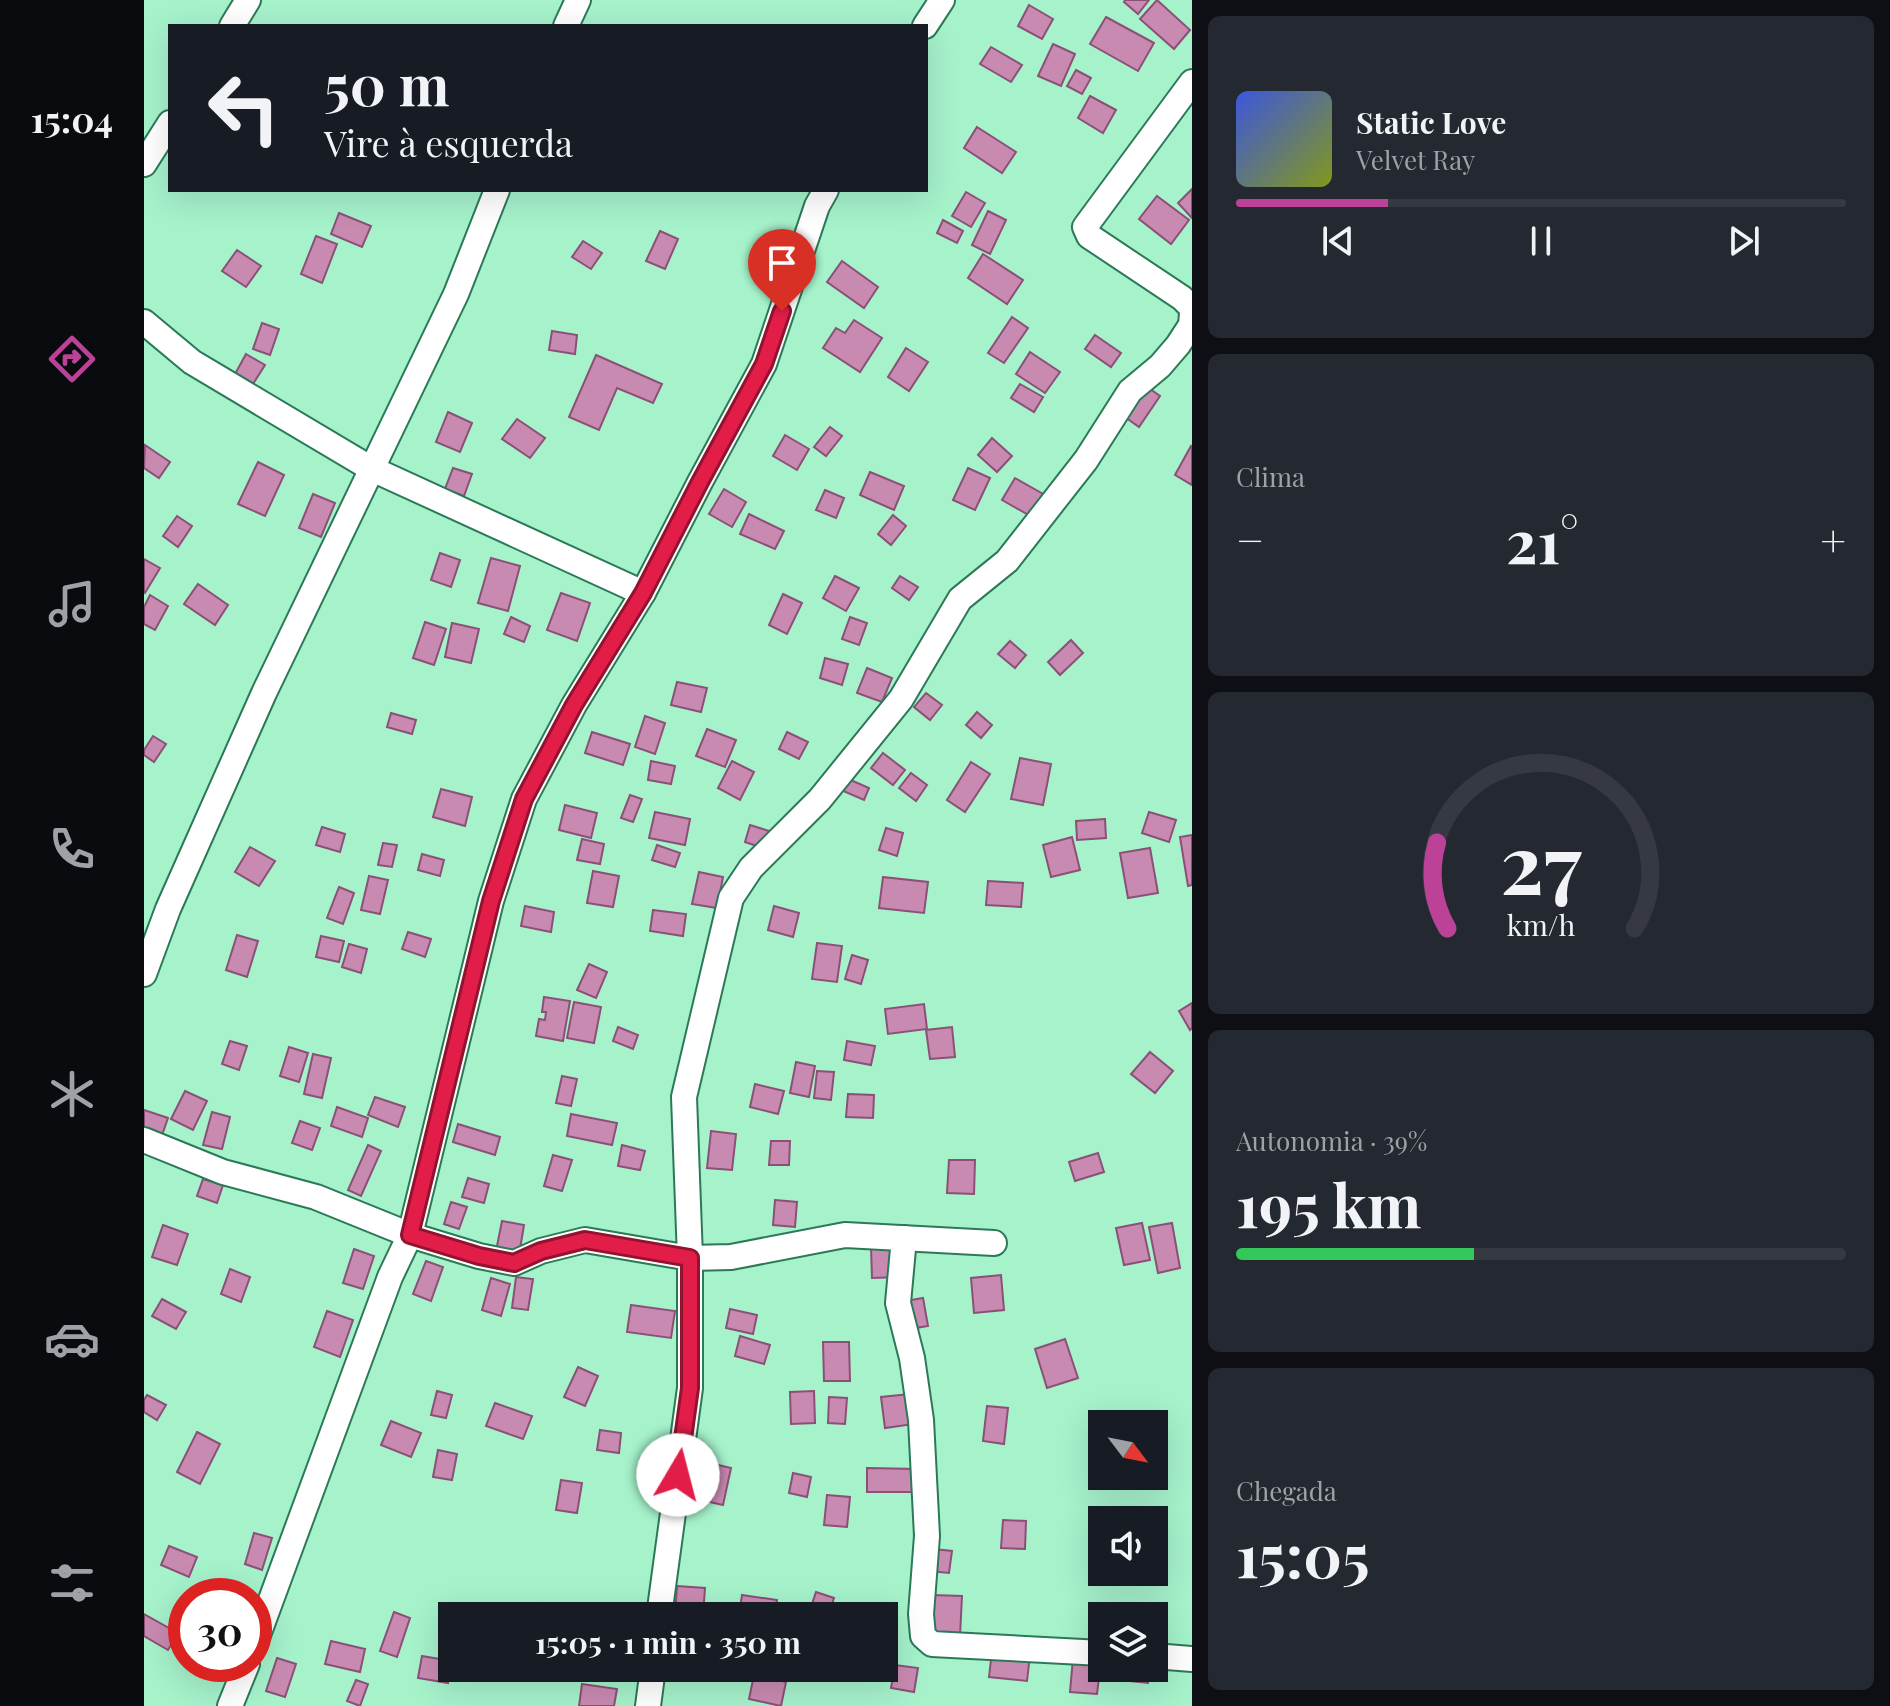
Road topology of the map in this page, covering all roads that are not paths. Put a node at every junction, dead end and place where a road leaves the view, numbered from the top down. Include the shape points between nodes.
1 (248, 0) edge
2 (578, 0) edge
3 (942, 0) edge
4 (233, 24) edge
5 (567, 24) edge
6 (926, 24) edge
7 (1192, 82) edge
8 (168, 126) edge
9 (144, 164) edge
10 (496, 192) edge
11 (825, 192) edge
12 (1192, 310) edge
13 (144, 322) edge
14 (370, 468) junction
15 (643, 593) junction
16 (144, 974) edge
17 (144, 1140) edge
18 (410, 1235) junction
19 (904, 1238) junction
20 (994, 1243) dead end
21 (690, 1258) junction
22 (272, 1597) edge
23 (661, 1602) edge
24 (1088, 1652) edge
25 (1168, 1657) edge
26 (1192, 1659) edge
27 (240, 1682) edge
28 (651, 1682) edge
29 (230, 1706) edge
30 (648, 1706) edge

1 - 4 street
2 - 5 street
3 - 6 street
7 - 12 street via 1085,227 1089,236
8 - 9 street
10 - 14 street via 456,294
11 - 15 street via 764,364
12 - 21 street via 1191,325 1178,345 1130,391 1086,460 1007,561 960,599 901,699 820,799 751,868 731,898 684,1097
13 - 14 street via 192,362
14 - 15 street
14 - 16 street via 264,693
15 - 18 street via 524,799 491,901
17 - 18 street via 223,1172 316,1197
18 - 21 street via 514,1263 585,1240
18 - 22 street
19 - 20 street
19 - 21 street via 845,1235 731,1257
19 - 24 street via 898,1303 921,1420 927,1536 923,1636 932,1644
21 - 23 street via 690,1388
25 - 26 street
27 - 29 street
28 - 30 street

